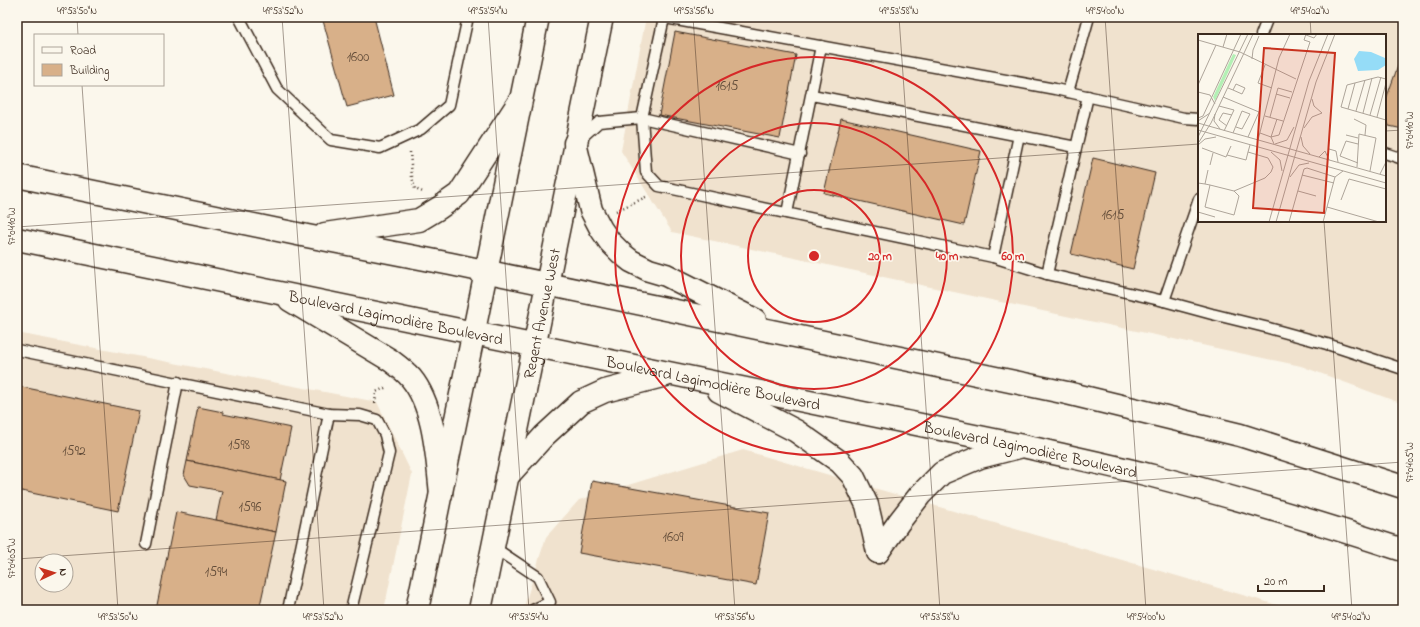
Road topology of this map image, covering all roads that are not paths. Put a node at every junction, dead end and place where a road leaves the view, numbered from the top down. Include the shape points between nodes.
1 (239, 17) edge
2 (468, 17) edge
3 (538, 17) edge
4 (602, 17) edge
5 (662, 17) edge
6 (1089, 17) edge
7 (1268, 17) edge
8 (1261, 34) edge
9 (821, 46) junction
10 (1068, 92) junction
11 (812, 95) junction
12 (1088, 96) junction
13 (521, 99) junction
14 (642, 118) junction
15 (1198, 119) edge
16 (1019, 136) junction
17 (575, 143) junction
18 (1076, 147) junction
19 (800, 154) junction
20 (1386, 154) edge
21 (1403, 159) edge
22 (17, 176) edge
23 (1198, 202) edge
24 (788, 213) junction
25 (307, 236) junction
26 (17, 239) edge
27 (993, 257) junction
28 (486, 272) junction
29 (1047, 274) junction
30 (546, 285) junction
31 (277, 292) junction
32 (1164, 301) junction
33 (473, 333) junction
34 (781, 333) junction
35 (534, 345) junction
36 (17, 350) edge
37 (1403, 369) edge
38 (671, 374) junction
39 (697, 379) junction
40 (178, 382) junction
41 (329, 414) junction
42 (1023, 446) junction
43 (507, 477) junction
44 (1403, 486) edge
45 (441, 494) junction
46 (146, 544) dead end
47 (493, 546) junction
48 (1403, 550) edge
49 (288, 610) edge
50 (351, 610) edge
51 (417, 610) edge
52 (480, 610) edge
53 (534, 610) edge

1 - 2 lane via 277,89 331,140 380,148 421,129 449,105
3 - 13 main road
4 - 17 main road, Regent Avenue West
5 - 9 lane
5 - 14 lane
6 - 10 lane
7 - 8 lane
9 - 10 lane
9 - 11 lane
10 - 12 lane
11 - 16 lane
11 - 19 lane
12 - 15 lane
12 - 18 lane
13 - 25 main road via 459,194 439,208 419,220
13 - 28 main road
14 - 17 lane via 599,122
14 - 19 lane
14 - 24 lane via 646,172 659,186
16 - 18 lane
16 - 27 lane
17 - 30 main road, Regent Avenue West
17 - 34 main road via 591,210 610,242 621,253 649,270 666,275
18 - 29 lane
19 - 24 lane
20 - 21 lane
22 - 25 main road
23 - 32 lane
24 - 27 lane
25 - 28 main road
26 - 31 main road, Boulevard Lagimodière Boulevard
27 - 29 lane
28 - 30 main road
28 - 33 main road
29 - 32 lane
30 - 34 main road
30 - 35 main road, Regent Avenue West
31 - 33 main road, Boulevard Lagimodière Boulevard
31 - 45 main road via 390,360 412,379 429,415
32 - 37 lane via 1281,331
33 - 35 main road, Boulevard Lagimodière Boulevard
33 - 45 main road
34 - 44 main road via 1156,414 1240,436
35 - 38 main road, Boulevard Lagimodière Boulevard
35 - 43 main road, Regent Avenue West
36 - 40 lane
38 - 39 main road, Boulevard Lagimodière Boulevard
38 - 43 main road via 605,391 581,402 544,436
39 - 42 main road, Boulevard Lagimodière Boulevard
39 - 42 main road via 796,431 840,462 853,476 867,505 876,557 920,495 942,473 980,457
40 - 41 lane
40 - 46 lane
41 - 49 lane
41 - 50 lane via 360,415 376,420 389,453
42 - 48 main road, Boulevard Lagimodière Boulevard via 1208,491 1324,524
43 - 47 main road, Regent Avenue West
45 - 51 main road
47 - 52 main road, Regent Avenue West
47 - 53 lane via 538,577 550,602

